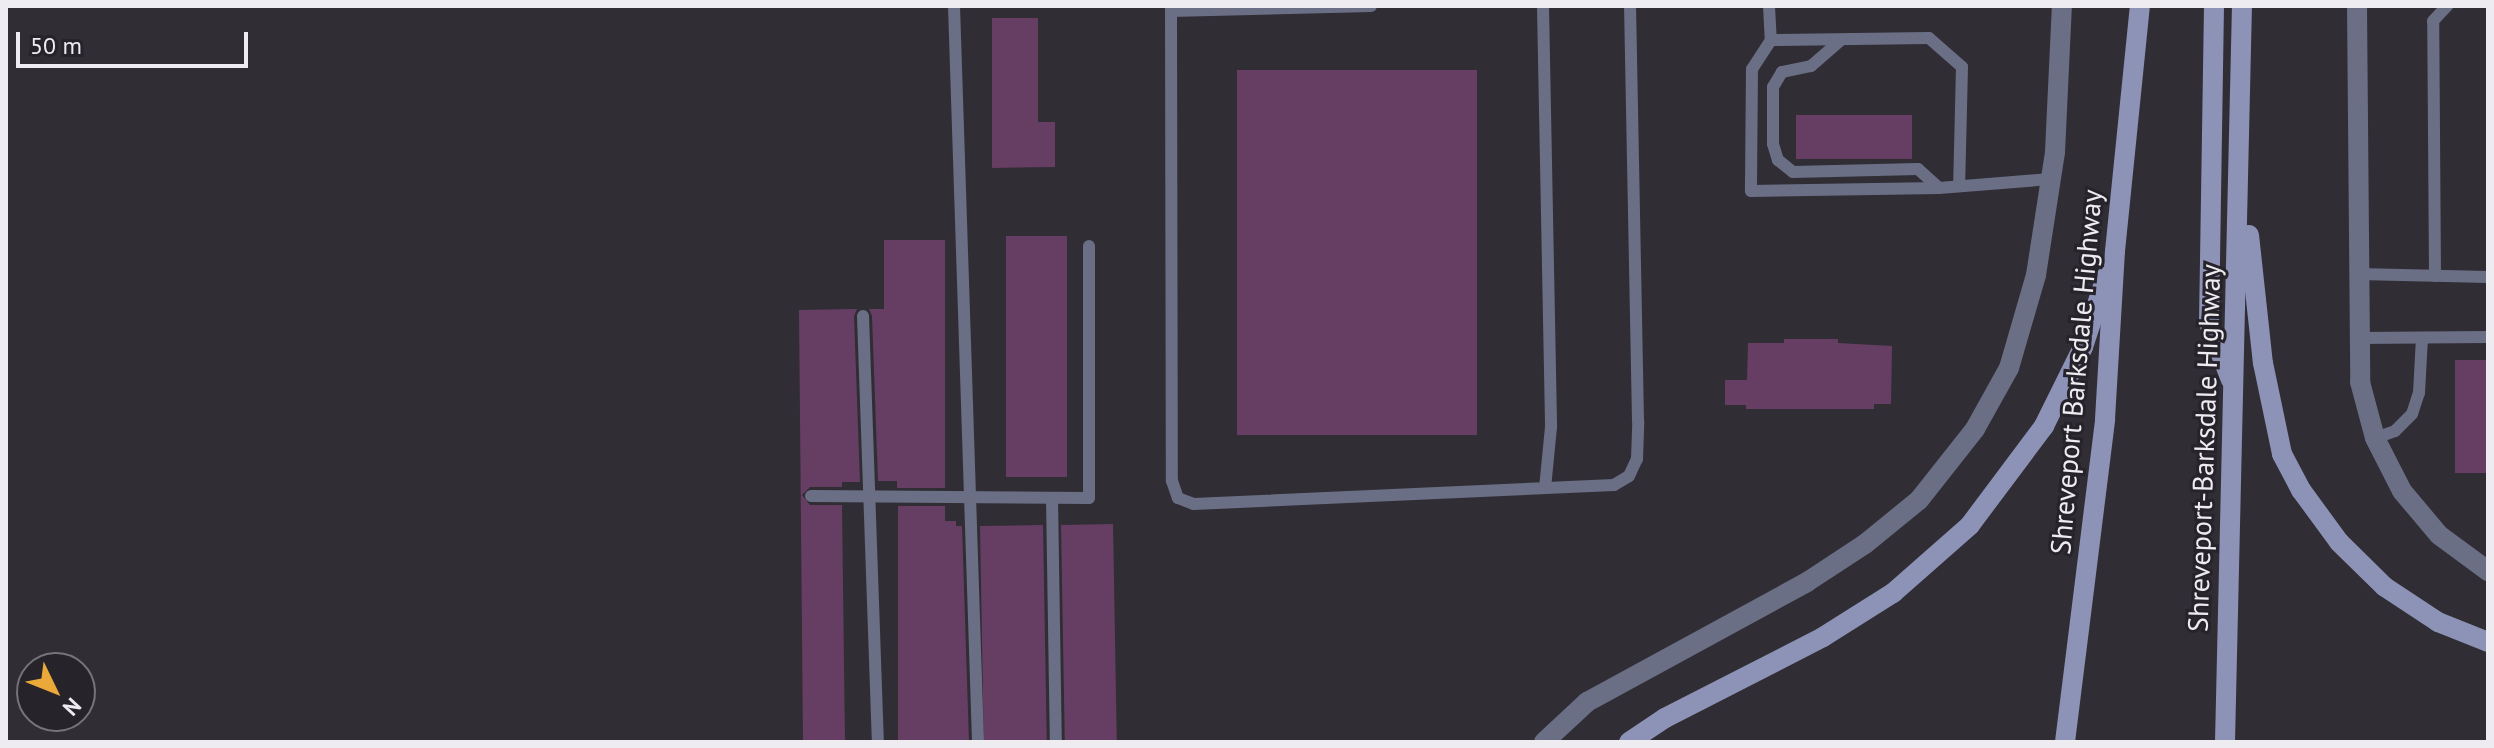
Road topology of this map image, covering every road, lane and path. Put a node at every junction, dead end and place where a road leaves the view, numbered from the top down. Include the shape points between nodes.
1 (954, 6) edge
2 (1371, 6) edge
3 (1543, 6) edge
4 (1630, 6) edge
5 (1769, 6) edge
6 (2062, 6) edge
7 (2140, 6) edge
8 (2214, 6) edge
9 (2242, 6) edge
10 (2357, 6) edge
11 (2447, 6) edge
12 (1171, 9) edge
13 (1771, 40) junction
14 (1841, 40) junction
15 (2240, 155) junction
16 (2050, 179) junction
17 (1959, 186) junction
18 (1939, 188) junction
19 (1089, 246) dead end
20 (2115, 251) junction
21 (2358, 274) junction
22 (2435, 276) junction
23 (2488, 277) edge
24 (863, 316) dead end
25 (2488, 337) edge
26 (2357, 338) junction
27 (2422, 338) junction
28 (2236, 391) junction
29 (2375, 438) junction
30 (1545, 488) junction
31 (811, 496) dead end
32 (970, 497) junction
33 (1052, 498) junction
34 (870, 499) junction
35 (2488, 571) edge
36 (2488, 642) edge
37 (878, 742) edge
38 (978, 742) edge
39 (1056, 742) edge
40 (1544, 742) edge
41 (1629, 742) edge
42 (2065, 742) edge
43 (2225, 742) edge

1 - 32 lane
2 - 12 lane
3 - 30 lane via 1551,427
4 - 30 lane via 1637,459 1629,476 1614,485
5 - 13 lane
6 - 16 street
7 - 20 main road, Shreveport Barksdale Highway
8 - 28 main road via 2209,323
9 - 15 main road
10 - 21 street
11 - 22 lane via 2433,21
12 - 30 lane via 1172,481 1178,498 1194,504
13 - 14 lane
13 - 18 lane via 1752,69 1751,191
14 - 17 lane via 1929,38 1962,67
14 - 18 lane via 1811,66 1782,72 1773,87 1778,160 1793,172 1918,169
15 - 28 main road, Shreveport-Barksdale Highway
15 - 36 main road via 2263,363 2282,454 2339,542 2385,587 2438,622
16 - 17 lane
16 - 40 street via 2036,275 2009,368 1975,429 1919,500 1807,582 1587,702
17 - 18 lane
19 - 33 lane via 1089,498
20 - 41 main road via 2063,390 2021,461 1970,525 1893,593
20 - 42 main road, Shreveport Barksdale Highway via 2105,419
21 - 22 lane
21 - 26 street
22 - 23 lane
24 - 34 lane
25 - 27 lane
26 - 27 lane
26 - 29 street via 2360,382
27 - 29 lane via 2419,393 2412,414 2395,431
28 - 43 main road, Shreveport-Barksdale Highway
29 - 35 street via 2386,466 2421,513 2460,553
31 - 34 lane
32 - 33 lane
32 - 34 lane
32 - 38 lane
33 - 39 lane
34 - 37 lane

